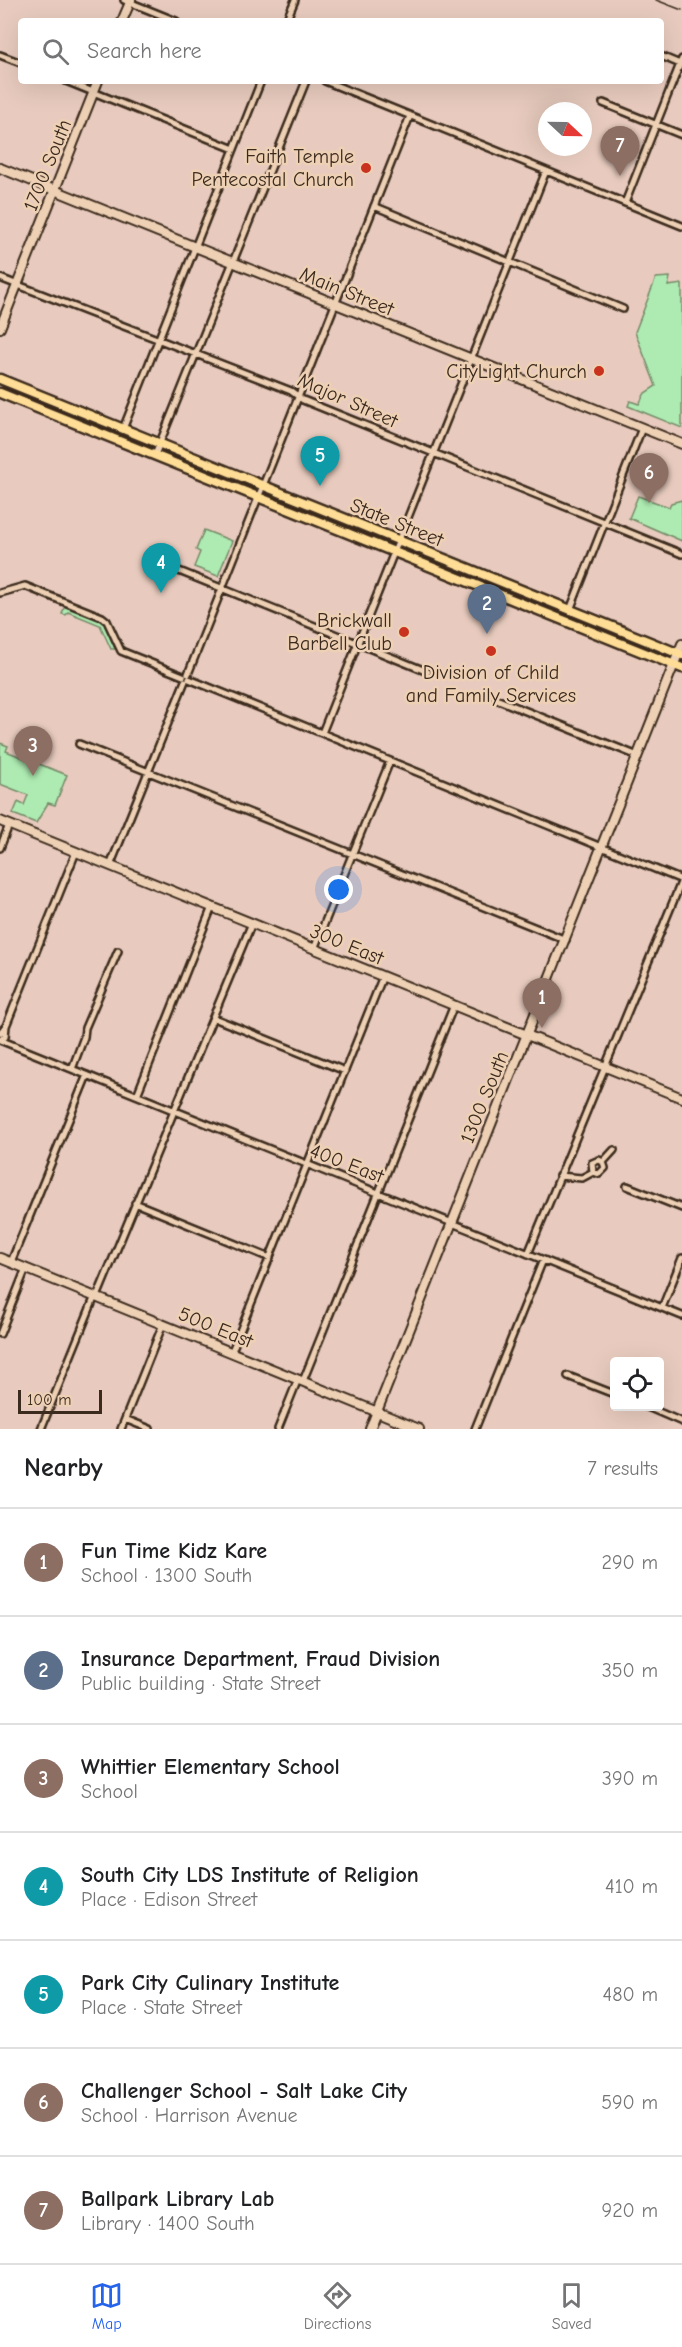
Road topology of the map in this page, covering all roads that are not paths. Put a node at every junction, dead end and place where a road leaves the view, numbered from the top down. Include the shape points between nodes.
1 (295, 0) edge
2 (128, 1) edge
3 (123, 18) edge
4 (169, 18) edge
5 (287, 18) edge
6 (0, 55) edge
7 (664, 57) edge
8 (18, 62) edge
9 (681, 62) edge
10 (74, 84) edge
11 (97, 84) edge
12 (260, 84) edge
13 (305, 84) edge
14 (332, 84) edge
15 (94, 92) junction
16 (603, 103) dead end
17 (410, 116) junction
18 (656, 124) junction
19 (682, 135) edge
20 (234, 148) junction
21 (0, 168) edge
22 (546, 171) junction
23 (55, 190) junction
24 (625, 203) junction
25 (374, 206) junction
26 (682, 226) edge
27 (195, 247) junction
28 (233, 262) junction
29 (510, 263) junction
30 (0, 278) edge
31 (17, 285) junction
32 (335, 304) junction
33 (623, 309) dead end
34 (0, 328) edge
35 (158, 339) junction
36 (197, 352) junction
37 (471, 359) junction
38 (0, 379) edge
39 (0, 393) edge
40 (298, 396) junction
41 (642, 428) junction
42 (123, 429) junction
43 (160, 444) junction
44 (682, 444) edge
45 (433, 453) junction
46 (155, 455) junction
47 (262, 485) junction
48 (257, 497) junction
49 (605, 523) junction
50 (399, 540) junction
51 (394, 552) junction
52 (682, 554) edge
53 (147, 558) dead end
54 (221, 588) junction
55 (0, 593) edge
56 (570, 610) junction
57 (358, 643) junction
58 (682, 644) edge
59 (680, 654) edge
60 (678, 667) edge
61 (428, 672) dead end
62 (186, 678) junction
63 (496, 699) dead end
64 (322, 733) junction
65 (79, 744) dead end
66 (638, 756) junction
67 (390, 760) junction
68 (148, 772) junction
69 (0, 821) edge
70 (9, 825) junction
71 (0, 848) edge
72 (603, 848) junction
73 (76, 852) junction
74 (352, 854) junction
75 (110, 866) junction
76 (682, 880) edge
77 (212, 907) junction
78 (252, 923) junction
79 (566, 940) junction
80 (314, 948) junction
81 (118, 951) dead end
82 (383, 976) junction
83 (454, 1005) junction
84 (214, 1018) junction
85 (6, 1026) junction
86 (0, 1034) edge
87 (527, 1036) junction
88 (0, 1040) edge
89 (605, 1067) junction
90 (72, 1069) junction
91 (345, 1071) junction
92 (87, 1075) junction
93 (137, 1095) junction
94 (682, 1098) edge
95 (174, 1110) junction
96 (614, 1150) dead end
97 (603, 1162) junction
98 (308, 1164) junction
99 (593, 1172) junction
100 (559, 1176) junction
101 (627, 1186) dead end
102 (379, 1192) junction
103 (135, 1203) junction
104 (682, 1208) edge
105 (452, 1223) junction
106 (528, 1254) junction
107 (0, 1258) edge
108 (270, 1258) junction
109 (682, 1258) edge
110 (543, 1260) junction
111 (10, 1262) junction
112 (26, 1268) junction
113 (96, 1296) junction
114 (662, 1308) junction
115 (682, 1316) edge
116 (163, 1324) junction
117 (0, 1334) edge
118 (232, 1352) junction
119 (568, 1376) dead end
120 (301, 1380) junction
121 (610, 1392) edge
122 (376, 1411) junction
123 (655, 1411) edge
124 (125, 1419) junction
125 (682, 1422) edge
126 (41, 1429) edge
127 (121, 1429) edge
128 (150, 1429) edge
129 (278, 1429) edge
130 (370, 1429) edge
131 (419, 1429) edge
132 (475, 1429) edge

1 - 5 street
2 - 3 street
2 - 4 street
6 - 8 street
7 - 9 street
9 - 18 street
10 - 15 street
11 - 15 street, 1700 South
12 - 20 street
13 - 28 street
14 - 17 street
15 - 20 street
15 - 23 street, 1700 South
16 - 18 street
17 - 22 street
17 - 25 street
18 - 19 street
18 - 24 street
20 - 27 street
21 - 23 street, Main Street
22 - 24 street
22 - 29 street
23 - 27 street, Main Street
23 - 31 street, 1700 South
24 - 26 street
25 - 29 street
25 - 32 street
27 - 28 street, Main Street
27 - 35 street
28 - 32 street, Main Street
28 - 36 street
29 - 33 street
29 - 37 street
30 - 31 street, Major Street
31 - 34 street, 1700 South
31 - 35 street, Major Street
32 - 37 street, Main Street
32 - 40 street
35 - 36 street, Major Street
35 - 42 street
36 - 40 street, Major Street
36 - 43 street
37 - 41 street, Main Street
37 - 45 street
38 - 42 main road, State Street
39 - 46 main road, State Street
40 - 45 street, Major Street
40 - 47 street
41 - 44 street, Main Street
41 - 49 street
42 - 43 main road, State Street
43 - 46 street
43 - 47 main road, State Street
45 - 49 street, Major Street
45 - 50 street
46 - 48 main road, State Street
47 - 48 street
47 - 50 main road, State Street
48 - 51 main road, State Street
48 - 54 street
49 - 52 street, Major Street
49 - 56 street
50 - 51 street
50 - 56 main road, State Street
51 - 57 street
51 - 60 main road, State Street
53 - 54 street
54 - 57 street
54 - 62 street
55 - 62 street via 26,586 102,617 121,651
56 - 59 main road, State Street
57 - 61 street
57 - 64 street
58 - 59 street, 1300 South
59 - 60 street, 1300 South
60 - 66 street, 1300 South
62 - 64 street
62 - 68 street
63 - 66 street
64 - 67 street
65 - 68 street
66 - 72 street, 1300 South
67 - 72 street
67 - 74 street
68 - 74 street
68 - 75 street
69 - 70 street, 300 East
70 - 71 street
70 - 73 street, 300 East
72 - 76 street
72 - 79 street, 1300 South
73 - 75 street, 300 East
73 - 85 street
74 - 79 street
74 - 80 street
75 - 77 street, 300 East
76 - 89 street
77 - 78 street, 300 East
77 - 93 street
78 - 80 street, 300 East
78 - 84 street
79 - 87 street, 1300 South
80 - 82 street, 300 East
81 - 90 street
82 - 83 street, 300 East
82 - 91 street
83 - 87 street, 300 East
83 - 102 street
84 - 91 street
84 - 95 street
85 - 86 street
85 - 88 street via 5,1037
87 - 89 street, 300 East
87 - 105 street, 1300 South
88 - 90 street, 400 East
89 - 94 street, 300 East
89 - 100 street
90 - 92 street, 400 East
91 - 98 street
92 - 93 street, 400 East
92 - 111 street
93 - 95 street, 400 East
95 - 98 street, 400 East
95 - 103 street
96 - 97 street
97 - 99 street via 603,1172
97 - 99 street via 592,1163
98 - 102 street, 400 East
98 - 108 street
99 - 100 street via 582,1178
100 - 106 street
101 - 104 street
102 - 105 street, 400 East
102 - 120 street
103 - 108 street
103 - 113 street
105 - 106 street, 400 East
105 - 122 street, 1300 South
106 - 110 street, 400 East
107 - 111 street, 500 East
108 - 118 street
109 - 114 street
110 - 114 street, 400 East
110 - 132 street
111 - 112 street, 500 East
112 - 113 street, 500 East
112 - 117 street
113 - 116 street, 500 East
113 - 126 street
114 - 115 street, 400 East
116 - 118 street, 500 East
116 - 124 street
118 - 120 street, 500 East
119 - 121 street
120 - 122 street, 500 East
120 - 129 street
122 - 130 street, 1300 South
122 - 131 street, 500 East
123 - 125 street
124 - 127 street
124 - 128 street

